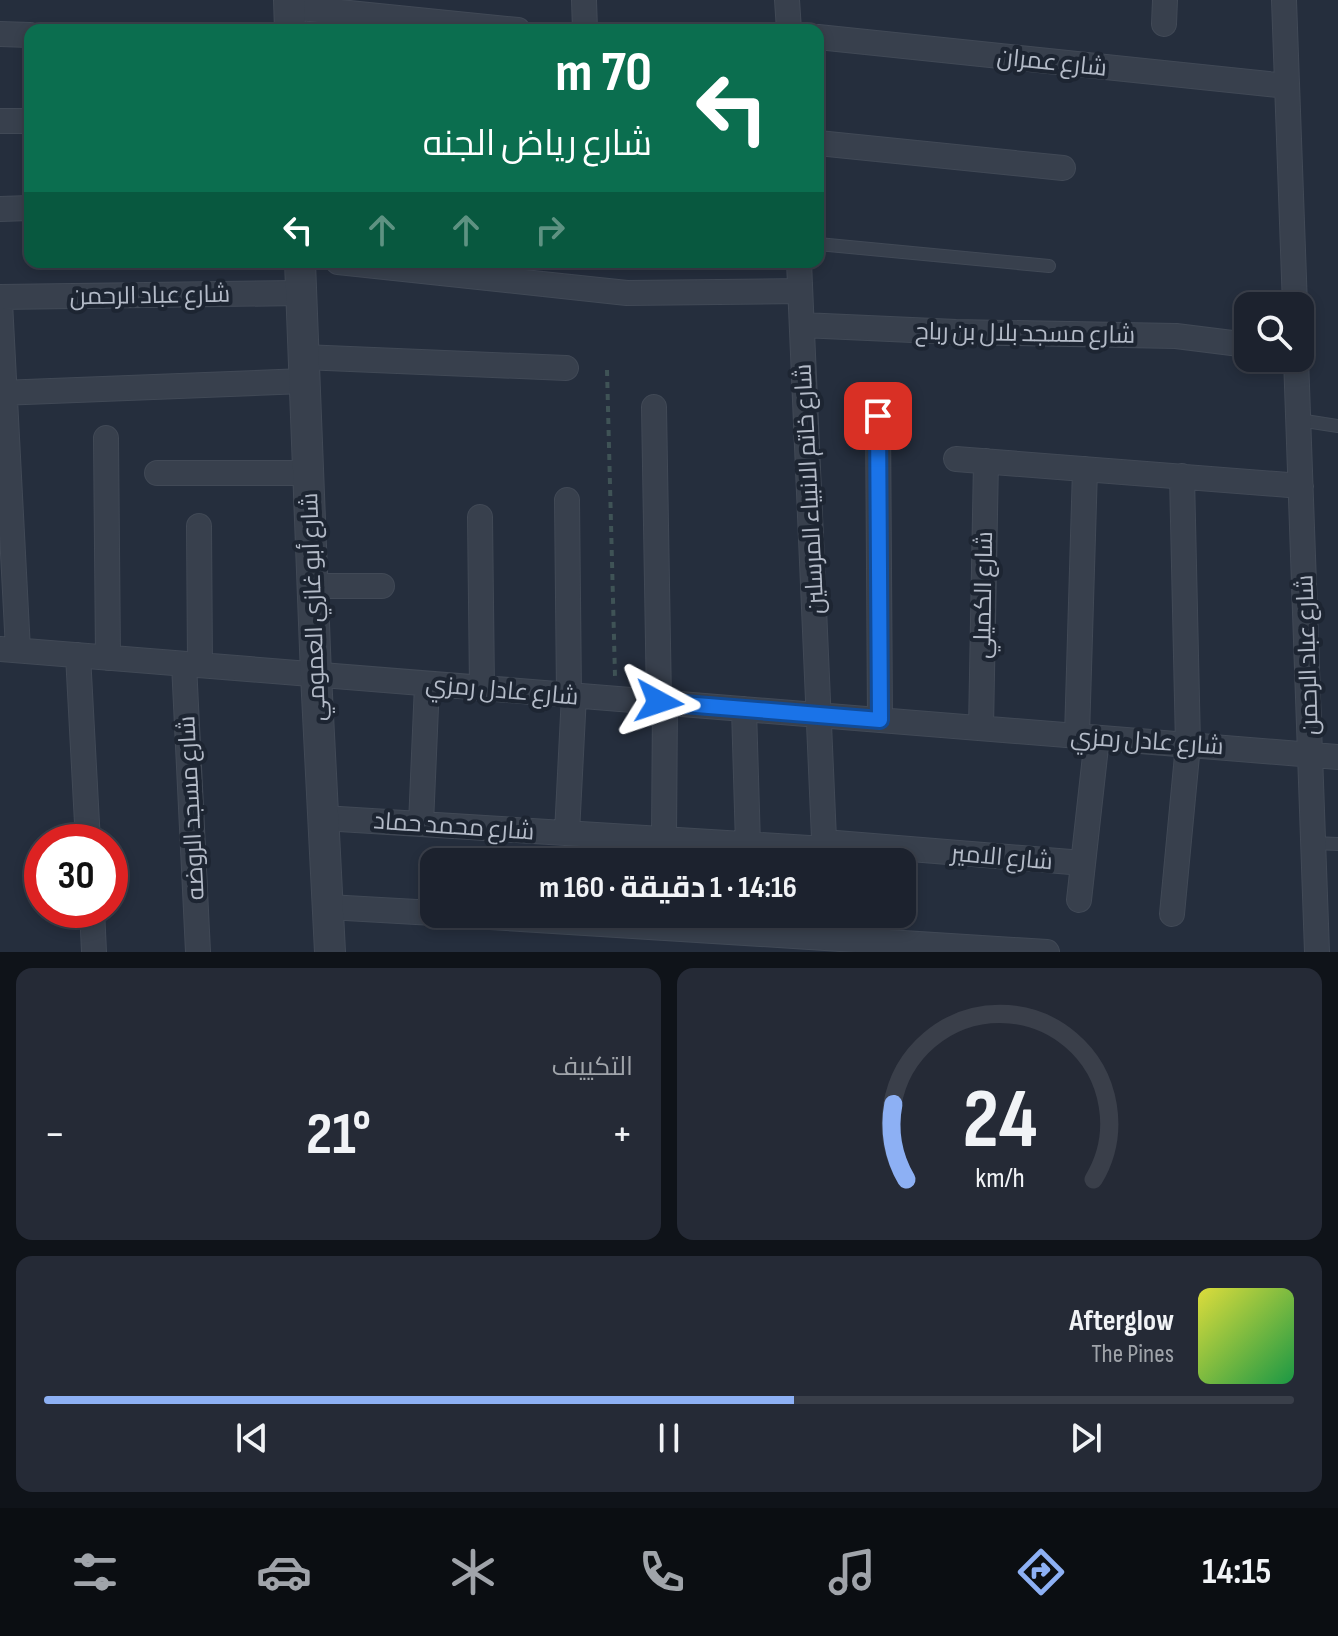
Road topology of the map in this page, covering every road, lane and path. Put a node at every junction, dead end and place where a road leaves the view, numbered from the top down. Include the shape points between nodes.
1 (584, 0) edge
2 (787, 0) edge
3 (1284, 0) edge
4 (290, 12) edge
5 (442, 24) edge
6 (585, 24) edge
7 (789, 24) edge
8 (0, 34) edge
9 (24, 35) edge
10 (824, 38) edge
11 (1287, 86) junction
12 (0, 121) edge
13 (24, 121) edge
14 (824, 144) edge
15 (1063, 168) dead end
16 (24, 208) edge
17 (0, 209) edge
18 (824, 245) edge
19 (1049, 266) dead end
20 (300, 268) edge
21 (394, 268) edge
22 (799, 268) edge
23 (800, 291) junction
24 (1294, 292) edge
25 (301, 293) junction
26 (0, 303) edge
27 (802, 325) junction
28 (1234, 343) edge
29 (566, 368) dead end
30 (304, 369) junction
31 (607, 370) dead end
32 (1297, 372) edge
33 (2, 394) edge
34 (654, 407) dead end
35 (878, 416) dead end
36 (1299, 420) junction
37 (1338, 426) edge
38 (106, 438) dead end
39 (956, 459) dead end
40 (986, 461) junction
41 (1085, 469) junction
42 (157, 473) dead end
43 (308, 473) junction
44 (1182, 476) junction
45 (1301, 486) junction
46 (5, 496) edge
47 (567, 500) dead end
48 (480, 517) dead end
49 (199, 526) dead end
50 (6, 551) edge
51 (312, 586) junction
52 (382, 586) dead end
53 (9, 650) edge
54 (78, 655) junction
55 (108, 658) junction
56 (192, 664) junction
57 (316, 675) junction
58 (427, 684) junction
59 (482, 688) junction
60 (571, 695) junction
61 (616, 699) junction
62 (662, 702) junction
63 (744, 709) junction
64 (819, 715) junction
65 (880, 720) junction
66 (981, 728) junction
67 (1087, 737) junction
68 (1188, 745) junction
69 (1310, 754) junction
70 (1338, 757) edge
71 (323, 818) junction
72 (87, 824) edge
73 (421, 824) junction
74 (567, 833) junction
75 (664, 839) junction
76 (1313, 843) junction
77 (1338, 844) edge
78 (748, 845) junction
79 (786, 848) edge
80 (825, 848) edge
81 (916, 855) edge
82 (1083, 863) junction
83 (1079, 900) dead end
84 (328, 907) junction
85 (420, 912) edge
86 (1172, 914) dead end
87 (93, 928) edge
88 (699, 928) edge
89 (828, 935) edge
90 (94, 952) edge
91 (198, 952) edge
92 (330, 952) edge
93 (1047, 952) edge
94 (1317, 952) edge

1 - 6 street
2 - 7 street
3 - 11 street
4 - 5 street
8 - 9 street
10 - 11 street, شارع عمران
11 - 24 street
12 - 13 street
14 - 15 street
16 - 17 street
18 - 19 lane
20 - 25 street, شارع أبو غازي العمومي
21 - 23 street via 627,293
22 - 23 street, شارع خاتم الانبياء المرسلين
23 - 27 street, شارع خاتم الانبياء المرسلين
25 - 26 street, شارع عباد الرحمن
25 - 30 street, شارع أبو غازي العمومي
26 - 33 street
27 - 28 street, شارع مسجد بلال بن رباح via 1176,336
27 - 64 street, شارع خاتم الانبياء المرسلين
29 - 30 street
30 - 33 street
30 - 43 street, شارع أبو غازي العمومي
31 - 61 path
32 - 36 street, شارع عباد الرحمن
33 - 46 street
34 - 62 street
35 - 65 street
36 - 37 lane
36 - 45 street, شارع عباد الرحمن
38 - 55 street
39 - 40 street
40 - 41 street
40 - 66 street, شارع الكميلي
41 - 44 street
41 - 67 street
42 - 43 street
43 - 51 street, شارع أبو غازي العمومي
44 - 45 street
44 - 68 street
45 - 69 street, شارع عباد الرحمن
46 - 50 street
47 - 60 street
48 - 59 street
49 - 56 street, شارع مسجد الروضه
50 - 53 street
51 - 52 street
51 - 57 street, شارع أبو غازي العمومي
53 - 54 street, شارع عادل رمزي
54 - 55 street, شارع عادل رمزي
54 - 72 street
55 - 56 street, شارع عادل رمزي
56 - 57 street, شارع عادل رمزي
56 - 91 street, شارع مسجد الروضه
57 - 58 street, شارع عادل رمزي
57 - 71 street, شارع أبو غازي العمومي
58 - 59 street, شارع عادل رمزي
58 - 73 street
59 - 60 street, شارع عادل رمزي
60 - 61 street, شارع عادل رمزي
60 - 74 street
61 - 62 street, شارع عادل رمزي
62 - 63 street, شارع عادل رمزي
62 - 75 street
63 - 64 street, شارع عادل رمزي
63 - 78 street
64 - 65 street, شارع عادل رمزي
64 - 80 street, شارع خاتم الانبياء المرسلين
65 - 66 street, شارع عادل رمزي
66 - 67 street, شارع عادل رمزي
67 - 68 street, شارع عادل رمزي
67 - 82 street
68 - 69 street, شارع عادل رمزي
68 - 86 street
69 - 70 street, شارع عادل رمزي
69 - 76 street, شارع عباد الرحمن
71 - 73 street, شارع محمد حماد
71 - 84 street, شارع أبو غازي العمومي
73 - 74 street, شارع محمد حماد
74 - 75 street, شارع محمد حماد
75 - 78 street, شارع محمد حماد
76 - 77 lane
76 - 94 street, شارع عباد الرحمن
78 - 79 street, شارع محمد حماد
81 - 82 street, شارع الامير
82 - 83 street
84 - 85 street
84 - 92 street, شارع أبو غازي العمومي
87 - 90 street
88 - 89 street
89 - 93 street

